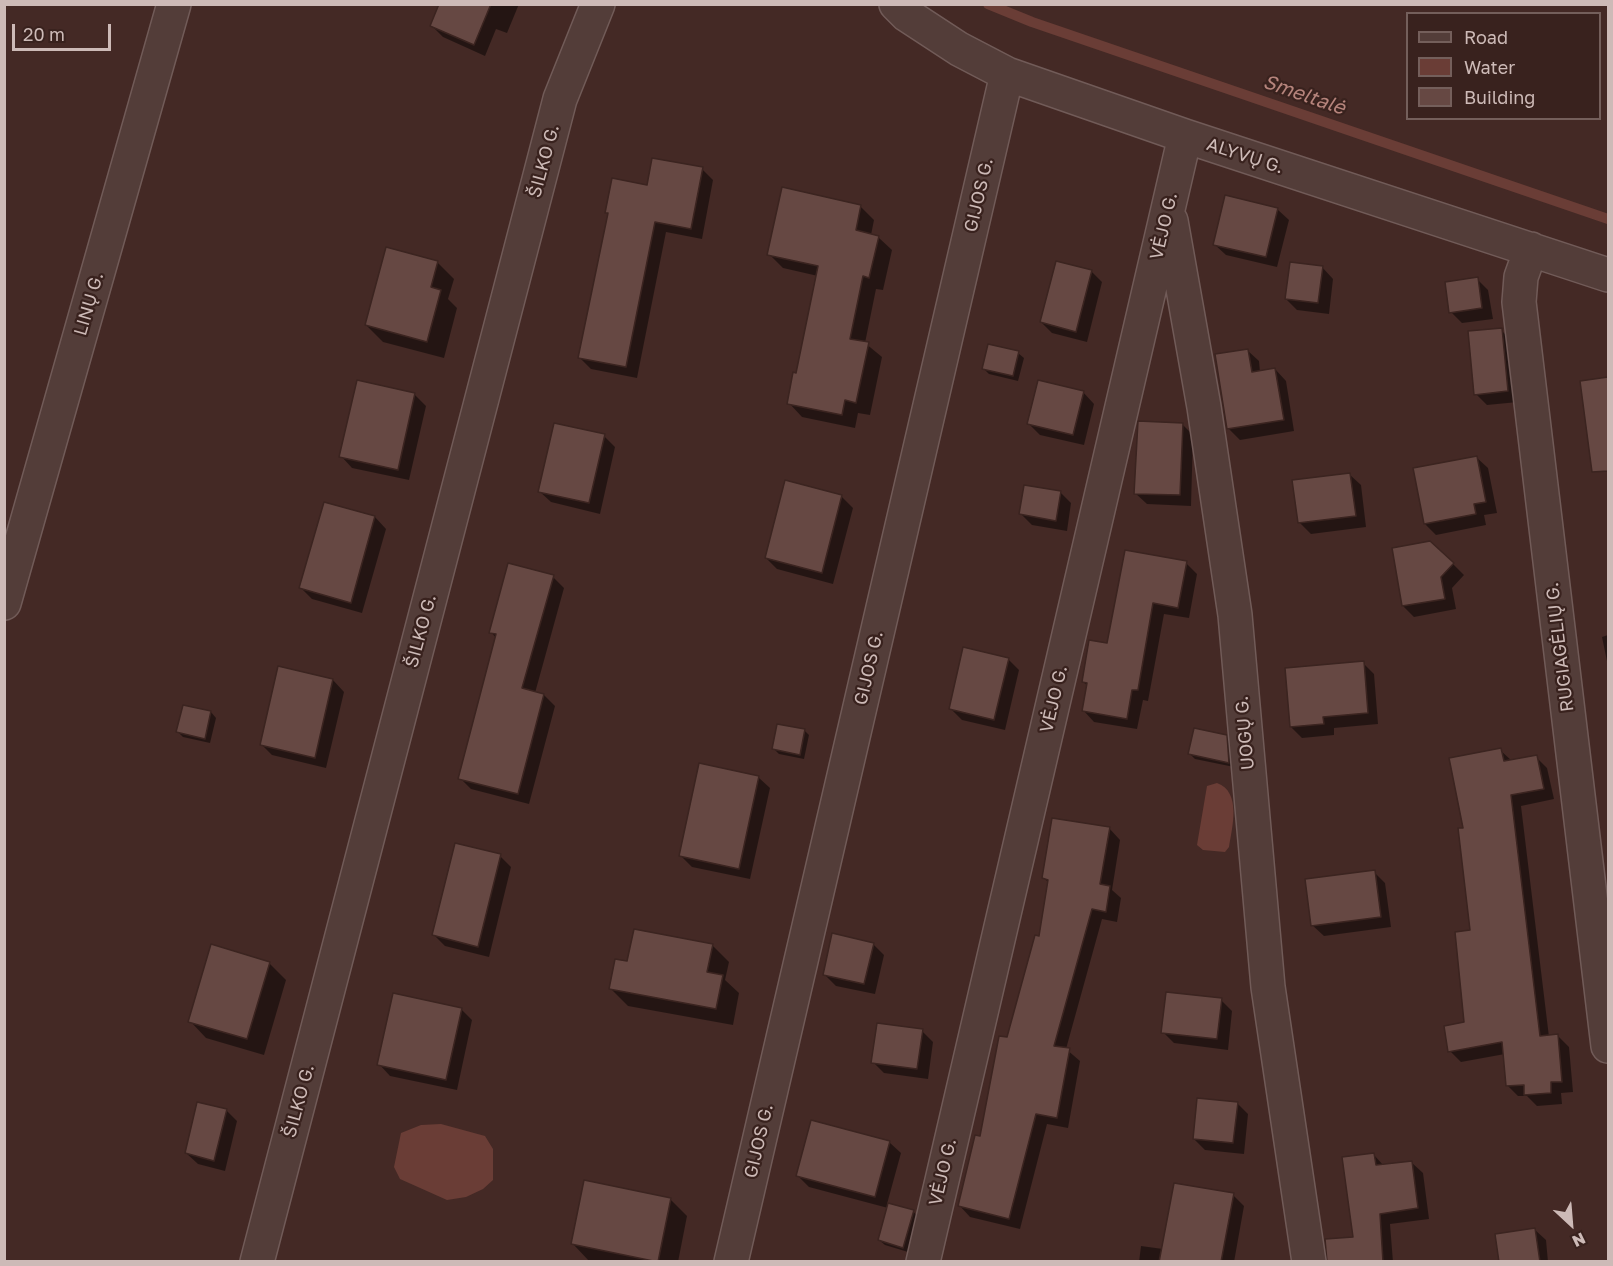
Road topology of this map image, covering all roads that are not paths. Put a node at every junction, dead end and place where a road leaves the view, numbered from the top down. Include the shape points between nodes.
1 (174, 4) edge
2 (597, 4) edge
3 (896, 4) edge
4 (1007, 74) junction
5 (1185, 136) junction
6 (1169, 207) junction
7 (1531, 249) junction
8 (1608, 275) edge
9 (4, 603) edge
10 (1608, 1046) edge
11 (257, 1262) edge
12 (731, 1262) edge
13 (923, 1262) edge
14 (1309, 1262) edge

1 - 9 street, LINŲ G.
2 - 11 street, ŠILKO G. via 560,99
3 - 4 street, ALYVŲ G. via 959,49
4 - 5 street, ALYVŲ G.
4 - 12 street, GIJOS G.
5 - 6 street, VĖJO G.
5 - 7 street, ALYVŲ G.
6 - 13 street, VĖJO G.
6 - 14 street, UOGŲ G. via 1235,615 1268,987
7 - 8 street, ALYVŲ G.
7 - 10 street, RUGIAGĖLIŲ G. via 1521,277 1519,302

